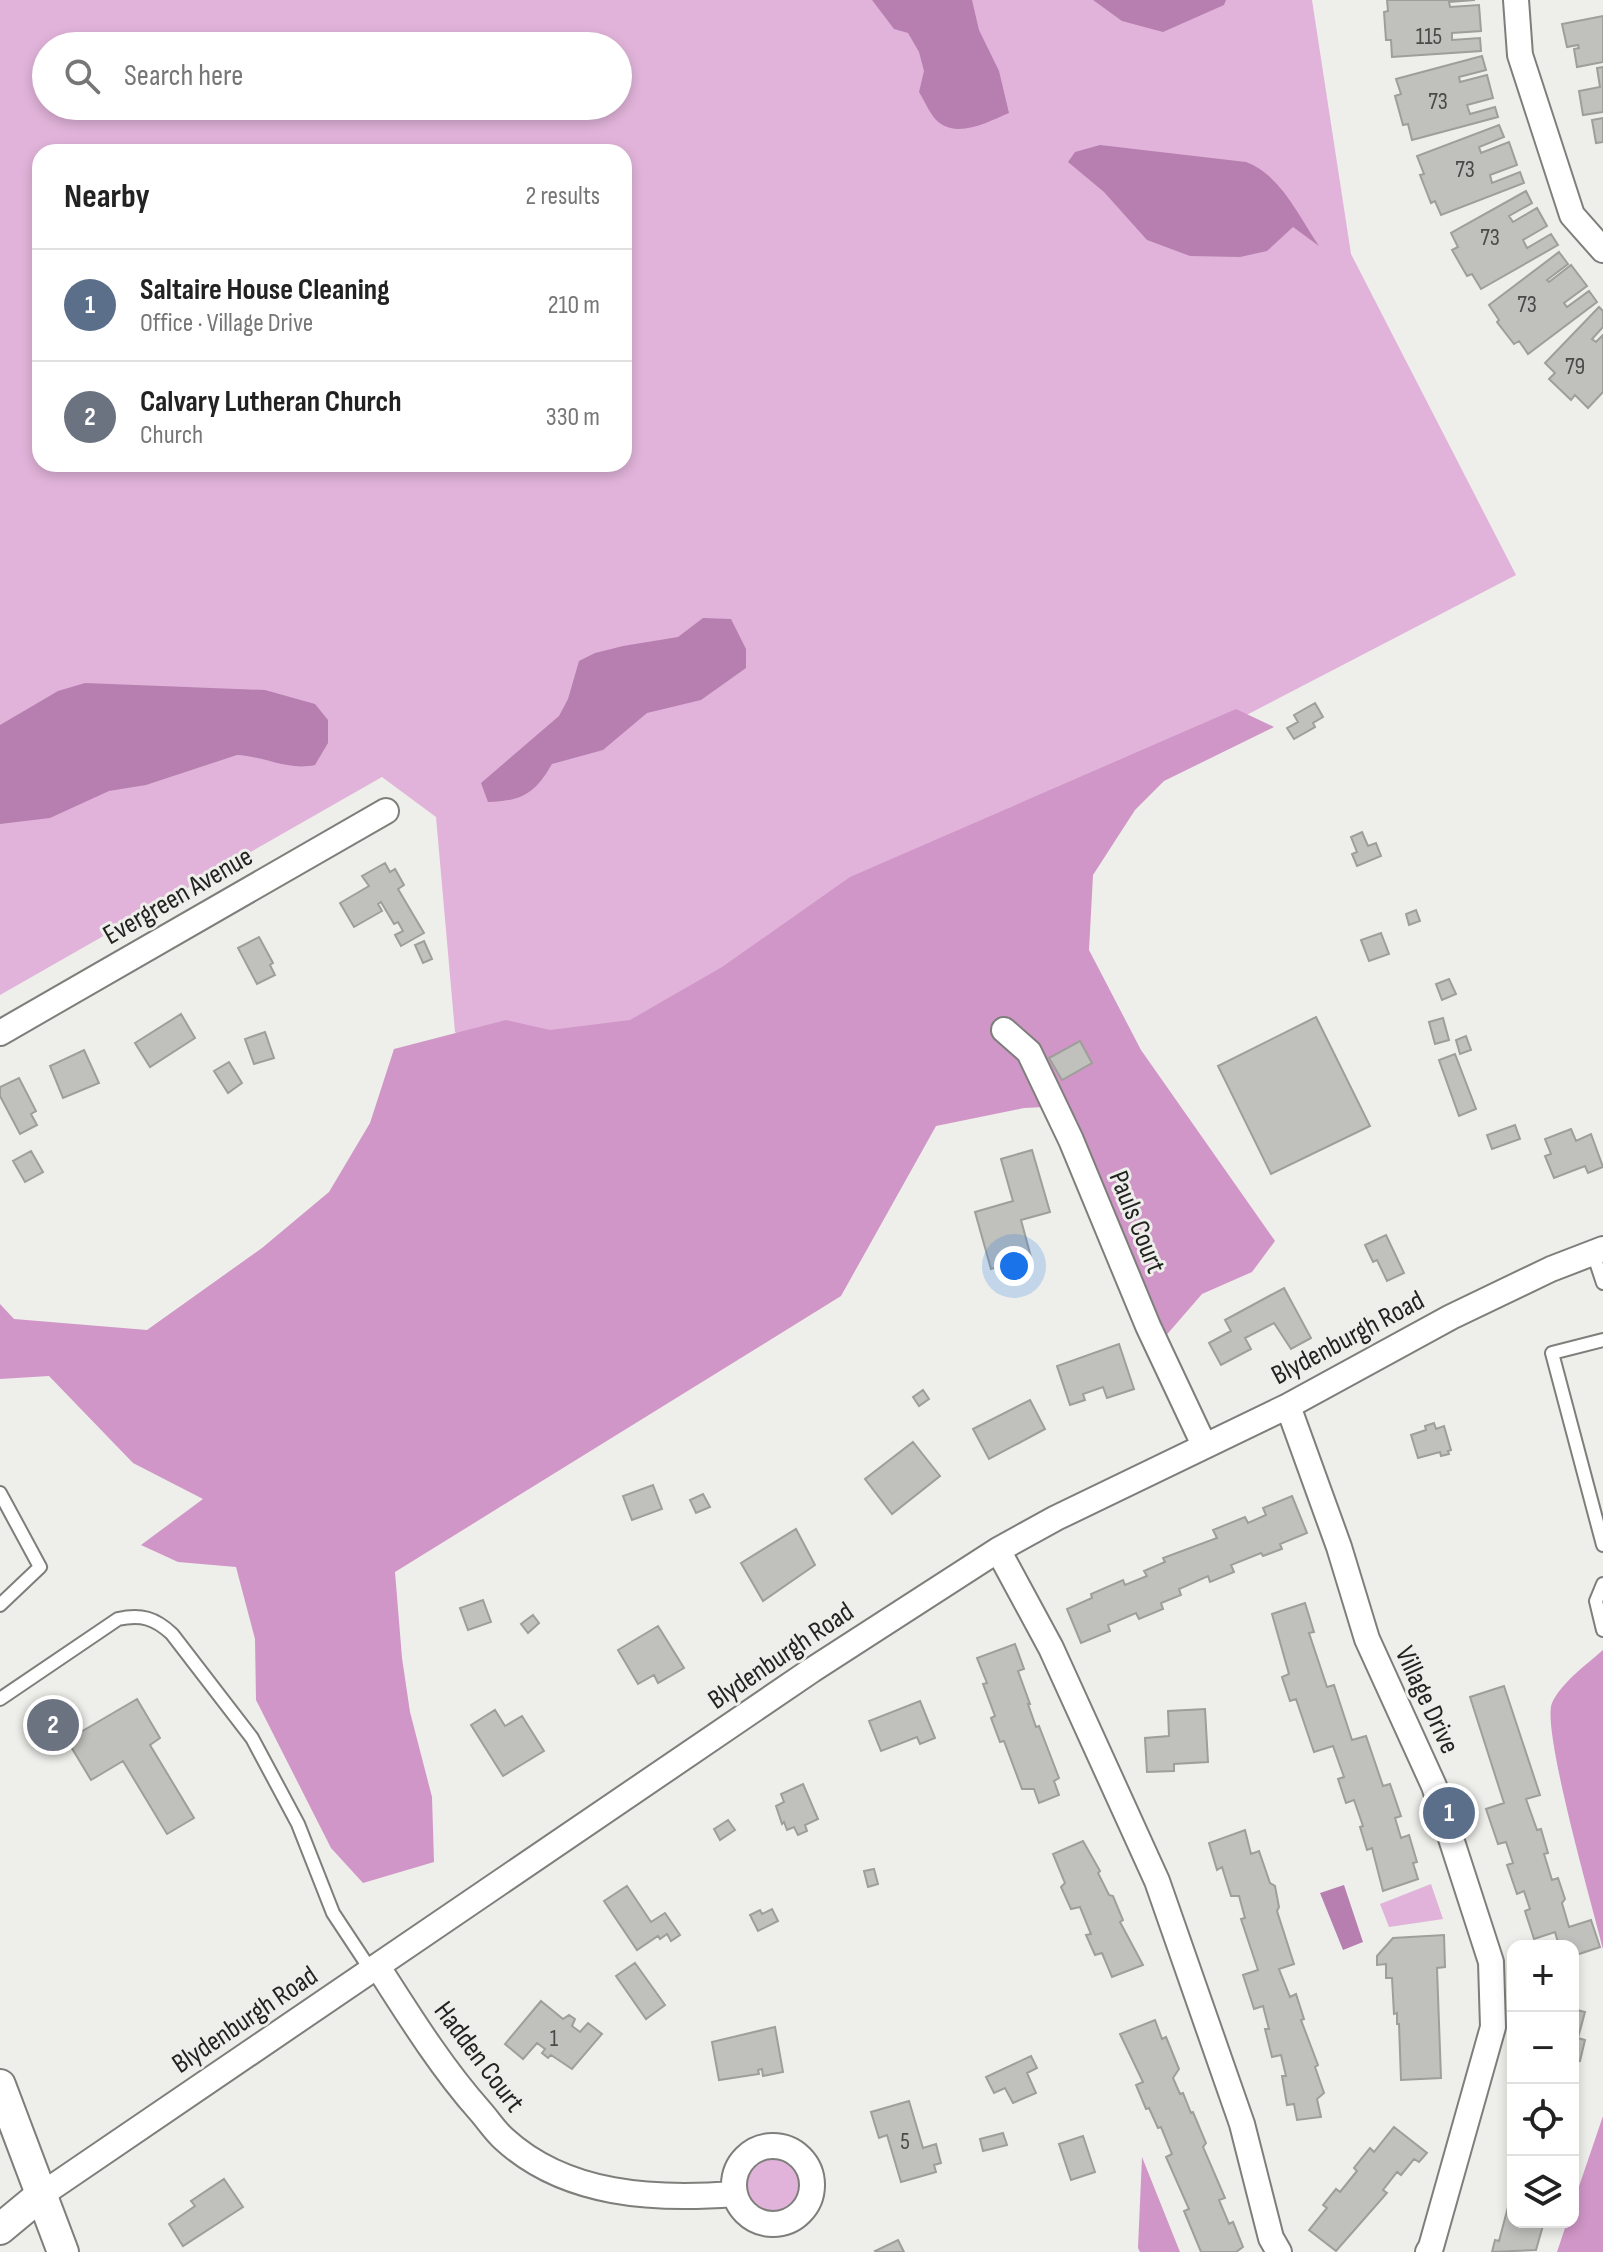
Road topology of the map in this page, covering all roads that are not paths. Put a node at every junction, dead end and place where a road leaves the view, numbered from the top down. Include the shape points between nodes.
1 (1516, 0) edge
2 (1603, 250) edge
3 (386, 811) dead end
4 (1004, 1030) dead end
5 (0, 1033) edge
6 (1598, 1251) edge
7 (1603, 1283) edge
8 (1603, 1340) edge
9 (1288, 1406) junction
10 (1204, 1445) junction
11 (0, 1493) edge
12 (1603, 1545) edge
13 (998, 1550) junction
14 (1603, 1584) edge
15 (0, 1605) edge
16 (1603, 1630) edge
17 (0, 1699) edge
18 (375, 1969) junction
19 (0, 2085) edge
20 (734, 2194) dead end
21 (41, 2195) junction
22 (0, 2229) edge
23 (63, 2252) edge
24 (1279, 2252) edge
25 (1428, 2252) edge

1 - 2 street via 1520,55 1572,215
3 - 5 street, Evergreen Avenue
4 - 10 street, Pauls Court via 1029,1052
6 - 7 lane
6 - 9 street, Blydenburgh Road via 1451,1317
8 - 12 lane via 1552,1353
9 - 10 street, Blydenburgh Road
9 - 25 street, Village Drive via 1367,1639 1434,1786 1491,1962 1493,2027
10 - 13 street, Blydenburgh Road
11 - 15 lane via 40,1567
13 - 18 street, Blydenburgh Road via 812,1670
13 - 24 street via 1051,1648 1157,1881 1242,2124
14 - 16 lane via 1596,1601
17 - 18 lane via 118,1619 148,1617 160,1622 252,1738 298,1824 333,1913
18 - 20 street, Hadden Court via 465,2094 504,2139 548,2169 594,2187 647,2195
18 - 21 street, Blydenburgh Road
19 - 21 street
21 - 22 street
21 - 23 street

